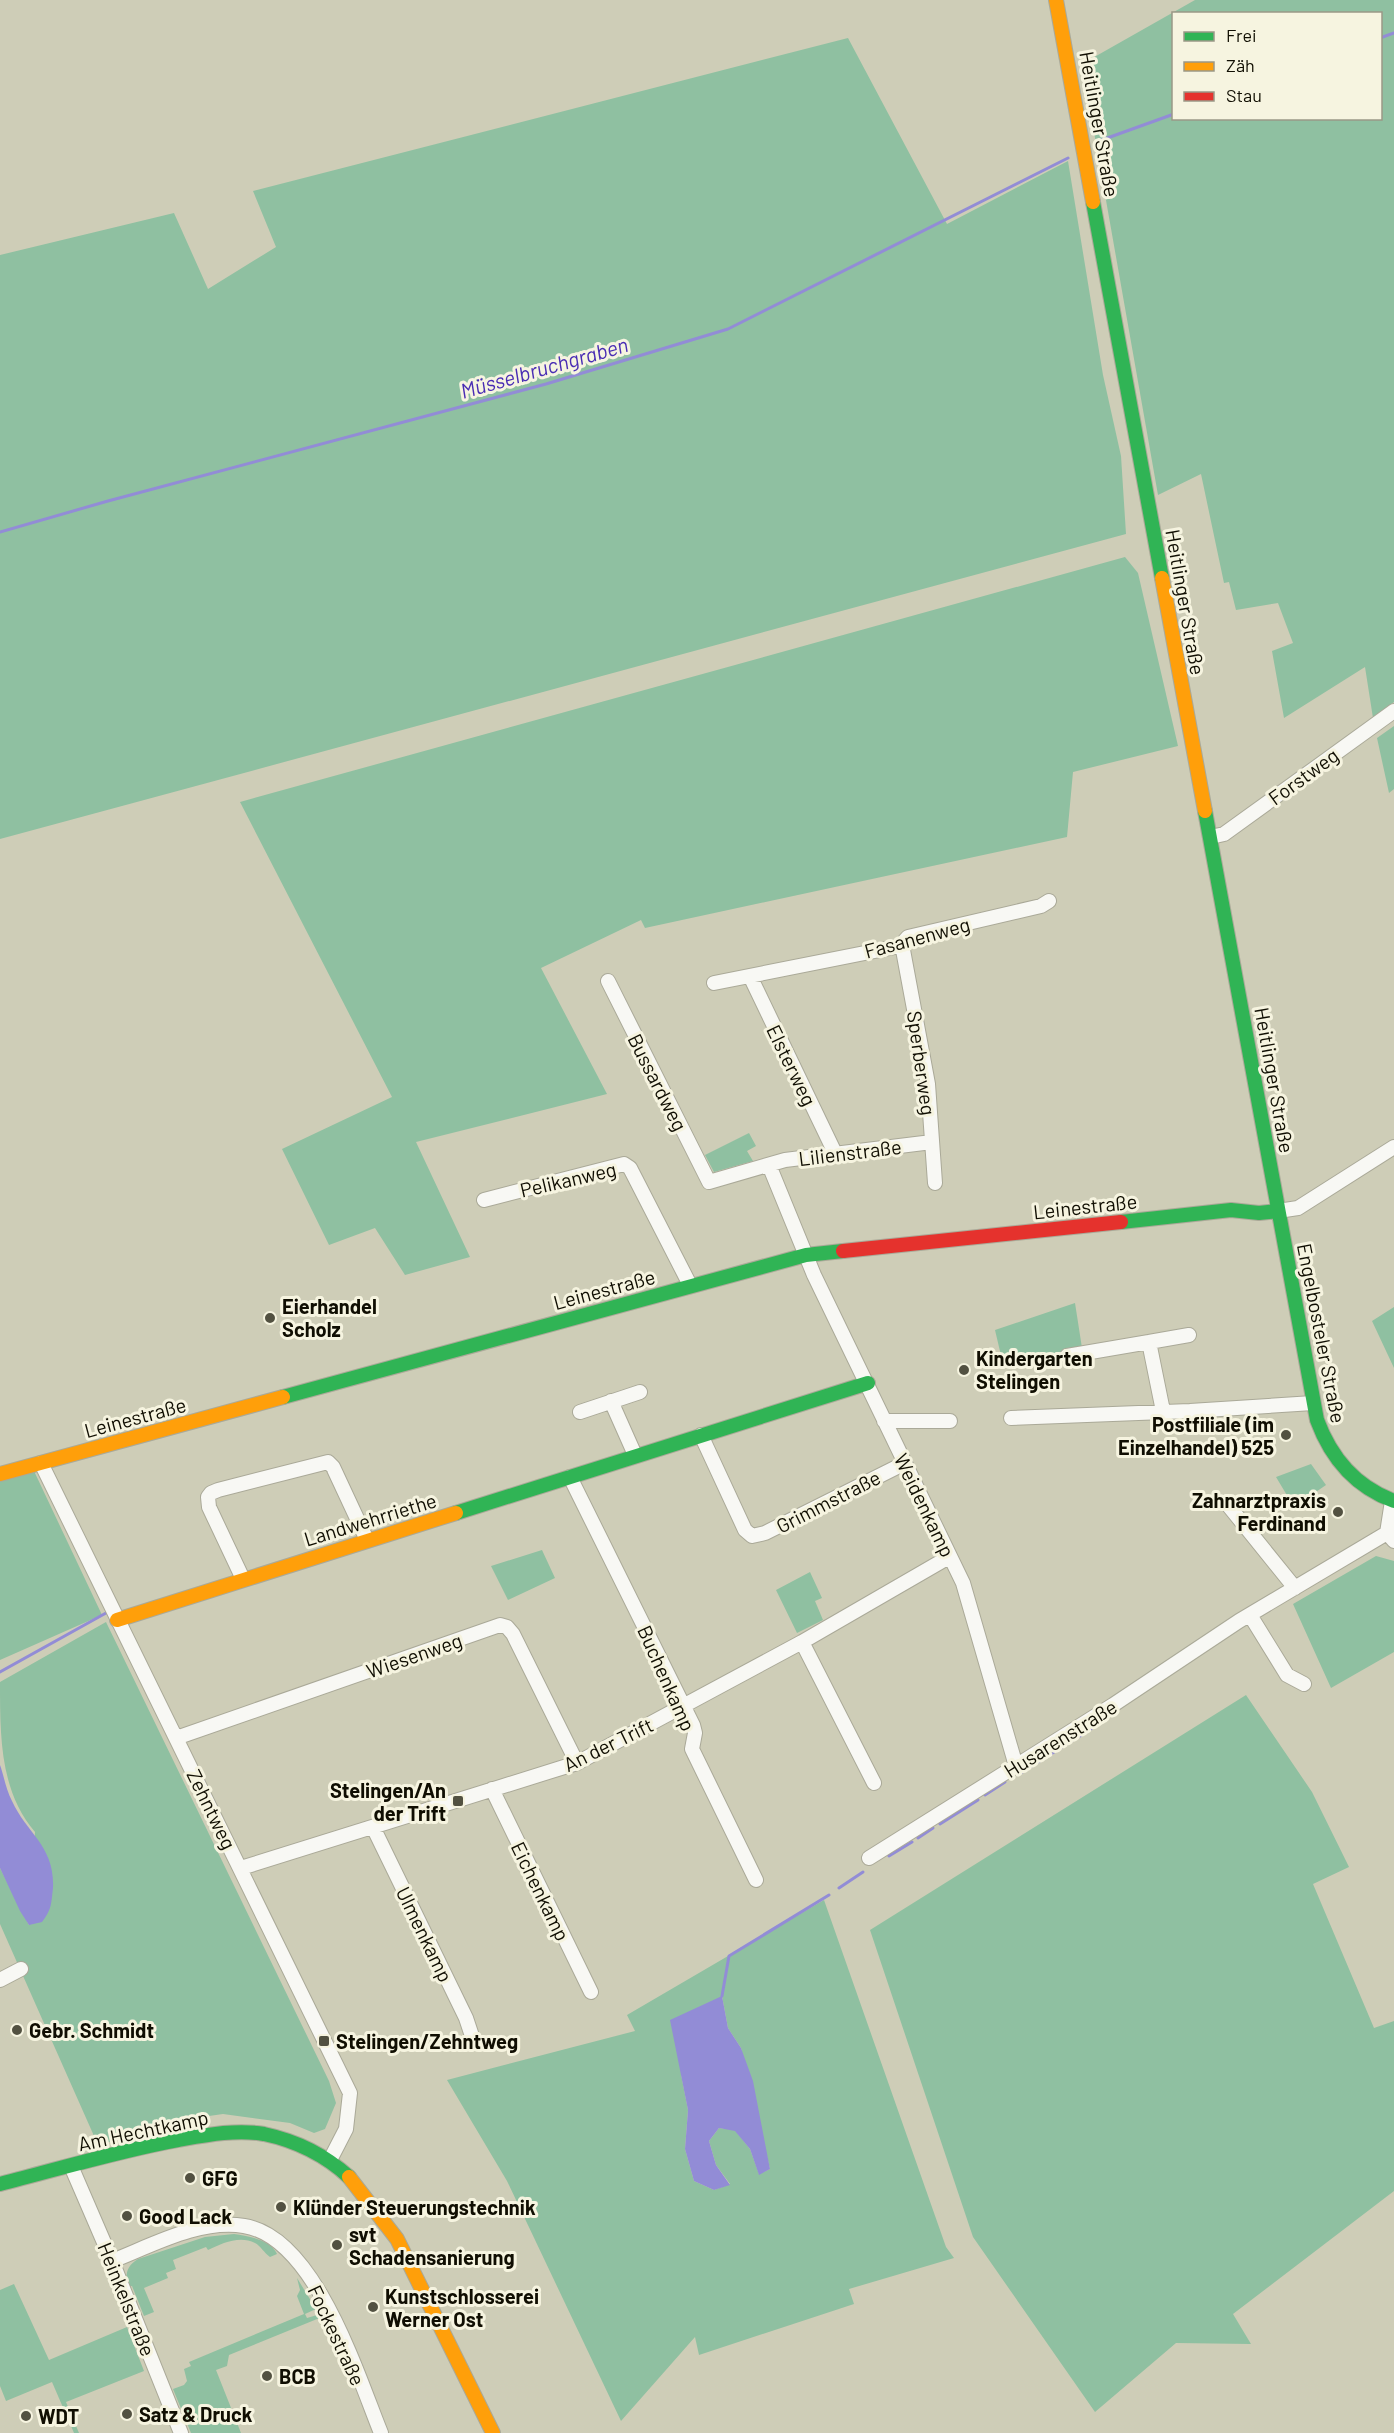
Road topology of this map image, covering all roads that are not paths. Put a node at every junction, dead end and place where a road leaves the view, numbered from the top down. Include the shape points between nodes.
1 (1056, 0) edge
2 (1394, 711) edge
3 (1211, 837) junction
4 (1049, 901) dead end
5 (900, 946) junction
6 (750, 976) junction
7 (608, 981) dead end
8 (714, 983) dead end
9 (932, 1142) junction
10 (1394, 1147) edge
11 (835, 1153) junction
12 (769, 1165) junction
13 (709, 1182) joint
14 (935, 1183) dead end
15 (484, 1200) dead end
16 (1277, 1205) junction
17 (806, 1255) junction
18 (690, 1286) junction
19 (1189, 1335) dead end
20 (1149, 1342) junction
21 (1067, 1356) dead end
22 (868, 1383) junction
23 (640, 1392) dead end
24 (611, 1401) junction
25 (1313, 1403) junction
26 (1163, 1411) junction
27 (579, 1412) dead end
28 (1011, 1418) dead end
29 (884, 1420) junction
30 (950, 1421) dead end
31 (701, 1435) junction
32 (635, 1455) junction
33 (40, 1463) junction
34 (903, 1464) junction
35 (0, 1474) edge
36 (570, 1477) junction
37 (1393, 1501) edge
38 (1228, 1505) dead end
39 (1390, 1537) edge
40 (367, 1540) junction
41 (950, 1557) junction
42 (243, 1579) junction
43 (1295, 1588) junction
44 (1250, 1615) junction
45 (117, 1620) junction
46 (802, 1642) junction
47 (1304, 1684) dead end
48 (684, 1706) junction
49 (176, 1738) junction
50 (576, 1762) junction
51 (1016, 1766) junction
52 (874, 1783) dead end
53 (492, 1790) junction
54 (373, 1827) junction
55 (869, 1858) dead end
56 (241, 1868) junction
57 (756, 1880) dead end
58 (21, 1969) dead end
59 (0, 1980) edge
60 (591, 1992) dead end
61 (474, 2042) dead end
62 (330, 2160) junction
63 (71, 2166) junction
64 (0, 2183) edge
65 (112, 2261) junction
66 (181, 2433) edge
67 (381, 2433) edge
68 (493, 2433) edge

1 - 3 street, Heitlinger Straße
2 - 3 street, Forstweg via 1224,834
3 - 16 street, Heitlinger Straße
4 - 5 street, Fasanenweg via 908,937
5 - 6 street, Fasanenweg
5 - 9 street, Sperberweg via 928,1084
6 - 8 street, Fasanenweg
6 - 11 street, Elsterweg
7 - 13 street, Bussardweg
9 - 11 street, Lilienstraße
9 - 14 street, Sperberweg
10 - 16 street via 1298,1208
11 - 12 street, Lilienstraße
12 - 13 street, Lilienstraße
12 - 17 street, Lilienstraße
15 - 18 street, Pelikanweg via 624,1164 630,1168
16 - 17 street, Leinestraße via 1259,1214 1231,1210
16 - 25 street, Engelbosteler Straße
17 - 18 street, Leinestraße
17 - 22 street, Weidenkamp
18 - 33 street, Leinestraße
19 - 20 street
20 - 21 street
20 - 26 street
22 - 29 street, Weidenkamp
22 - 31 street, Landwehrriethe
23 - 24 street
24 - 27 street
24 - 32 street
25 - 26 street
25 - 37 street, Engelbosteler Straße via 1319,1430 1342,1463 1365,1487
26 - 28 street
29 - 30 street
29 - 34 street, Weidenkamp
31 - 32 street, Landwehrriethe
31 - 34 street, Grimmstraße via 745,1530 752,1536
32 - 36 street, Landwehrriethe
33 - 35 street, Leinestraße
33 - 45 street, Zehntweg
34 - 41 street, Weidenkamp
36 - 40 street, Landwehrriethe
36 - 48 street, Buchenkamp
37 - 39 street
38 - 43 street
39 - 43 street, Husarenstraße
40 - 42 street, Landwehrriethe
40 - 42 street via 328,1462 218,1490 208,1497 209,1507
41 - 46 street, An der Trift
41 - 51 street, Weidenkamp via 963,1583
42 - 45 street, Landwehrriethe
43 - 44 street, Husarenstraße
44 - 47 street via 1287,1675
44 - 51 street, Husarenstraße
45 - 49 street, Zehntweg
46 - 48 street, An der Trift
46 - 52 street
48 - 50 street, An der Trift
48 - 57 street, Buchenkamp via 695,1733 692,1749
49 - 50 street, Wiesenweg via 500,1625 513,1634
49 - 56 street, Zehntweg
50 - 53 street, An der Trift
51 - 55 street, Husarenstraße
53 - 54 street, An der Trift
53 - 60 street, Eichenkamp
54 - 56 street, An der Trift
54 - 61 street, Ulmenkamp
56 - 62 street, Zehntweg via 350,2093 346,2129
58 - 59 street
62 - 63 street, Am Hechtkamp via 277,2137 231,2133 167,2142
62 - 68 street, Am Hechtkamp via 360,2189 398,2239
63 - 64 street, Am Hechtkamp
63 - 65 street, Heinkelstraße
65 - 66 street, Heinkelstraße
65 - 67 street, Fockestraße via 184,2233 214,2226 250,2227 280,2241 310,2277 329,2311

